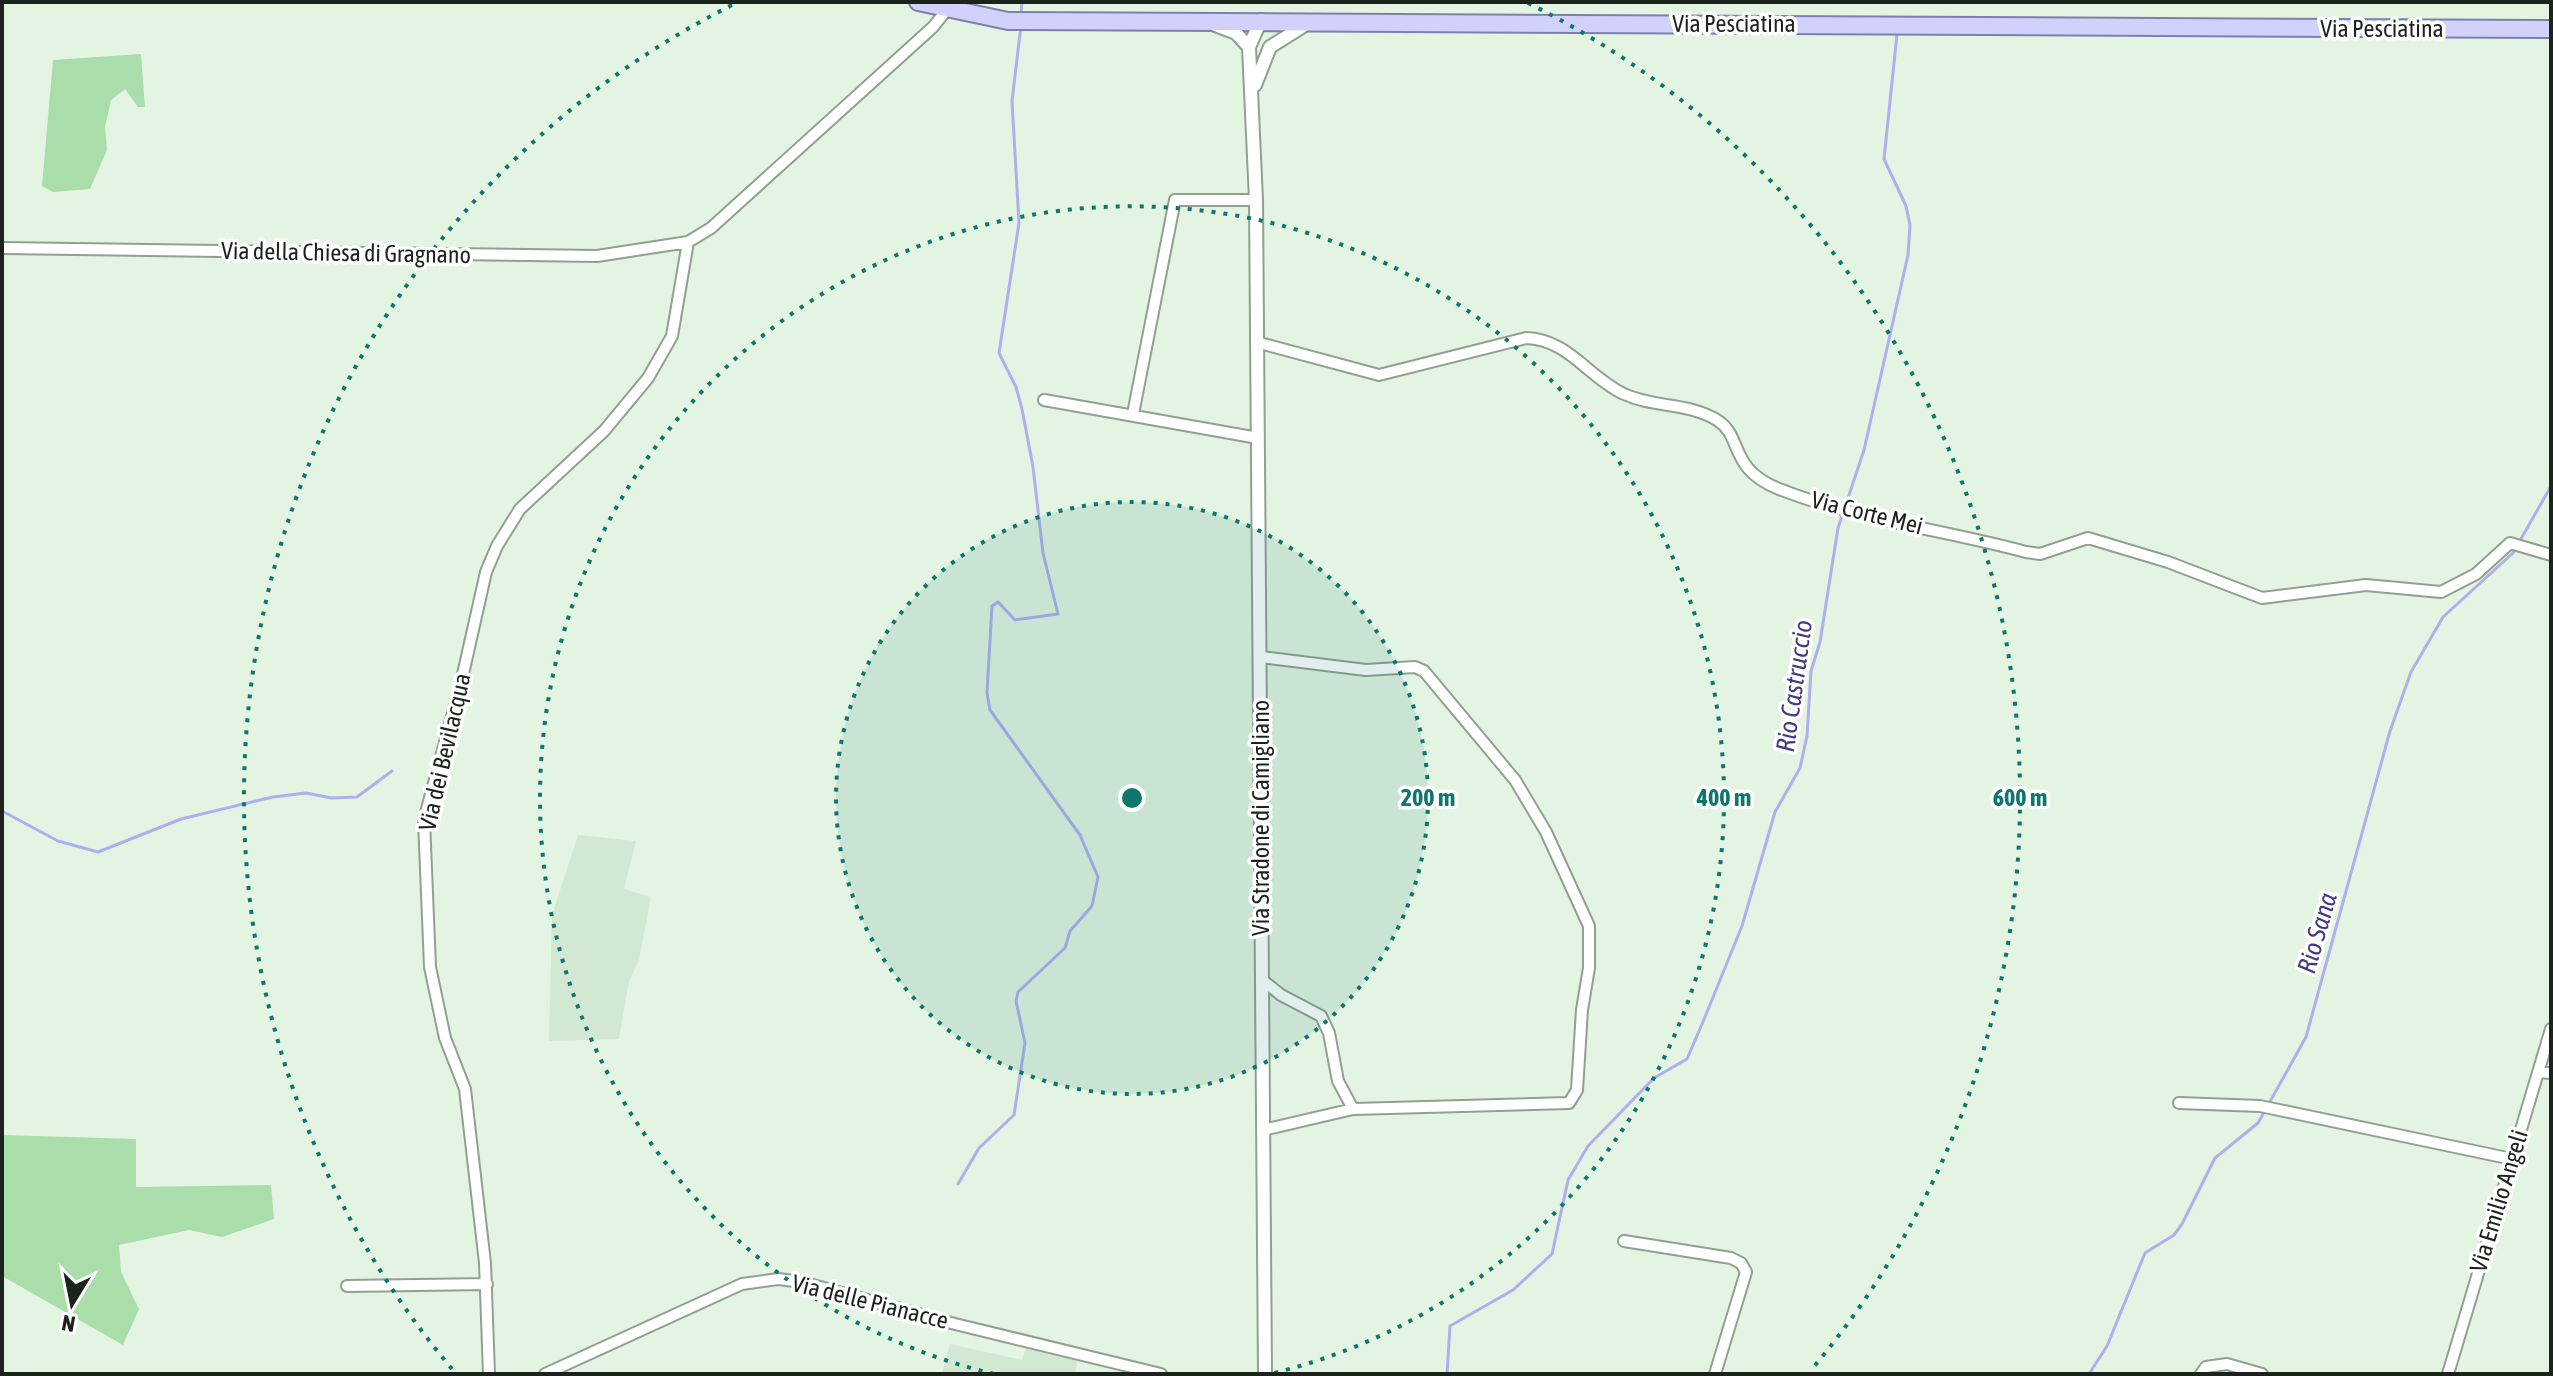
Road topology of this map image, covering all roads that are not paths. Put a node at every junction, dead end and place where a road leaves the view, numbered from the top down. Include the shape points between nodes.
1 (918, 2) edge
2 (949, 6) edge
3 (1204, 20) junction
4 (1261, 20) junction
5 (1311, 20) junction
6 (2551, 29) edge
7 (1249, 47) junction
8 (1270, 47) junction
9 (1254, 88) junction
10 (1256, 200) junction
11 (688, 242) junction
12 (2, 248) edge
13 (1256, 342) junction
14 (1044, 400) dead end
15 (1133, 414) junction
16 (1258, 438) junction
17 (2551, 555) edge
18 (1261, 657) junction
19 (1261, 979) junction
20 (2551, 1029) edge
21 (2538, 1072) junction
22 (2551, 1073) edge
23 (2179, 1103) dead end
24 (1353, 1109) junction
25 (1263, 1130) junction
26 (2512, 1159) junction
27 (1624, 1241) dead end
28 (487, 1284) junction
29 (347, 1286) dead end
30 (1264, 1358) junction
31 (489, 1374) edge
32 (545, 1374) edge
33 (1161, 1374) edge
34 (1259, 1374) edge
35 (1265, 1374) edge
36 (1715, 1374) edge
37 (2201, 1374) edge
38 (2262, 1374) edge
39 (2448, 1374) edge

1 - 2 main road, Via Pesciatina
2 - 3 main road, Via Pesciatina via 1021,21
2 - 11 street via 933,27 732,209
3 - 4 main road, Via Pesciatina
3 - 7 street via 1236,33
4 - 5 main road, Via Pesciatina
4 - 7 street
4 - 8 street
5 - 6 main road, Via Pesciatina
5 - 8 street
7 - 9 street, Via Stradone di Camigliano
8 - 9 street, Via Stradone di Camigliano
9 - 10 street, Via Stradone di Camigliano
10 - 13 street, Via Stradone di Camigliano
10 - 15 street via 1175,200
11 - 12 street, Via della Chiesa di Gragnano via 583,256
11 - 28 street, Via dei Bevilacqua via 672,336 648,378 604,431 520,509 497,546 424,820 430,967 445,1038 465,1089
13 - 16 street, Via Stradone di Camigliano
13 - 17 street, Via Corte Mei via 1379,375 1526,338 1546,341 1621,393 1693,409 1719,422 1746,471 1779,489 1849,511 2040,554 2088,538 2262,598 2366,585 2441,592 2476,574 2510,543
14 - 15 street
15 - 16 street
16 - 18 street, Via Stradone di Camigliano
18 - 19 street, Via Stradone di Camigliano
18 - 24 street via 1424,671 1515,780 1546,832 1589,926 1577,1090 1569,1103
19 - 24 street via 1321,1016 1338,1081
19 - 25 street, Via Stradone di Camigliano
20 - 21 street, Via Emilio Angeli
21 - 22 street
21 - 26 street, Via Emilio Angeli
23 - 26 street via 2260,1106
24 - 25 street
25 - 30 street, Via Stradone di Camigliano
26 - 39 street, Via Emilio Angeli
27 - 36 street via 1741,1263 1746,1272
28 - 29 street
28 - 31 street, Via dei Bevilacqua
30 - 34 street
30 - 35 street
32 - 33 street, Via delle Pianacce via 742,1284 778,1279
37 - 38 street via 2206,1367 2227,1364

